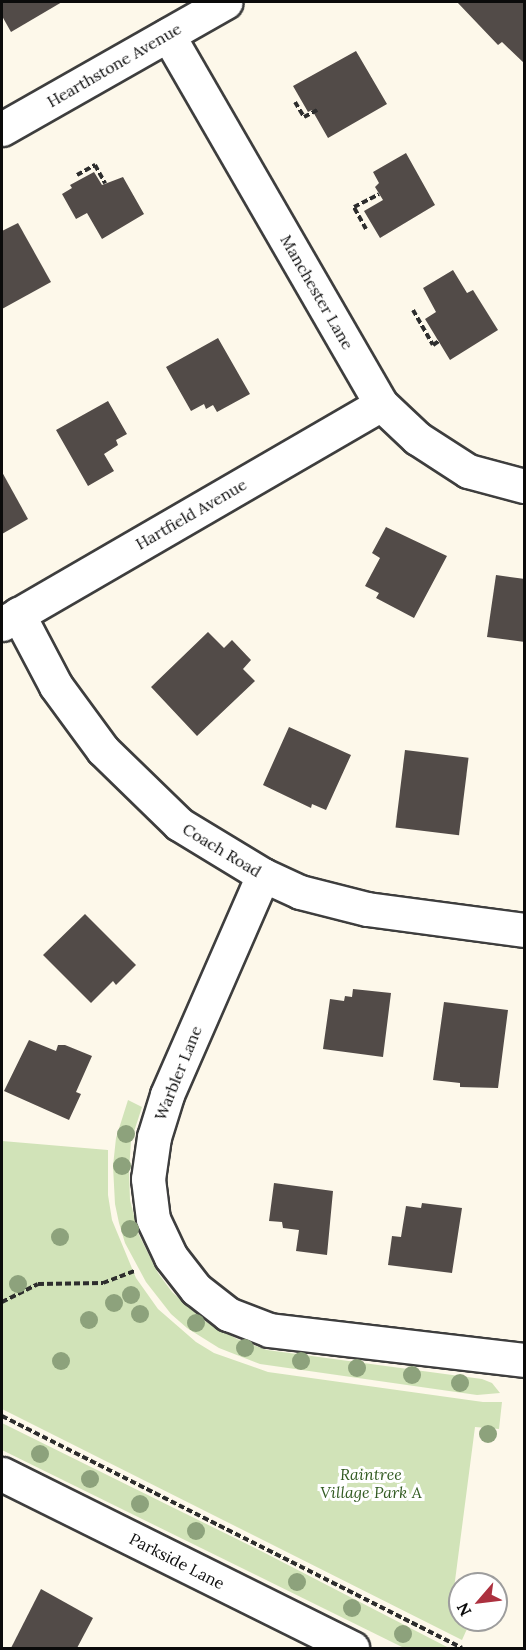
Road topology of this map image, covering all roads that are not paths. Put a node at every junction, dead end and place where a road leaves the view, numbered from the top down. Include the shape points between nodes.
1 (226, 2) edge
2 (168, 35) junction
3 (2, 129) edge
4 (381, 404) junction
5 (525, 486) edge
6 (10, 619) edge
7 (263, 875) junction
8 (525, 930) edge
9 (525, 1360) edge
10 (2, 1473) edge
11 (352, 1648) edge

1 - 2 street, Hearthstone Avenue
2 - 3 street, Hearthstone Avenue
2 - 4 street, Manchester Lane
4 - 5 street, Manchester Lane via 417,438 468,471
4 - 6 street, Hartfield Avenue
6 - 7 street, Coach Road via 103,750 178,824
7 - 8 street, Coach Road via 300,892 367,909
7 - 9 street, Warbler Lane via 167,1095 154,1137 148,1179 153,1219 171,1257 196,1289 228,1314 269,1330
10 - 11 street, Parkside Lane

